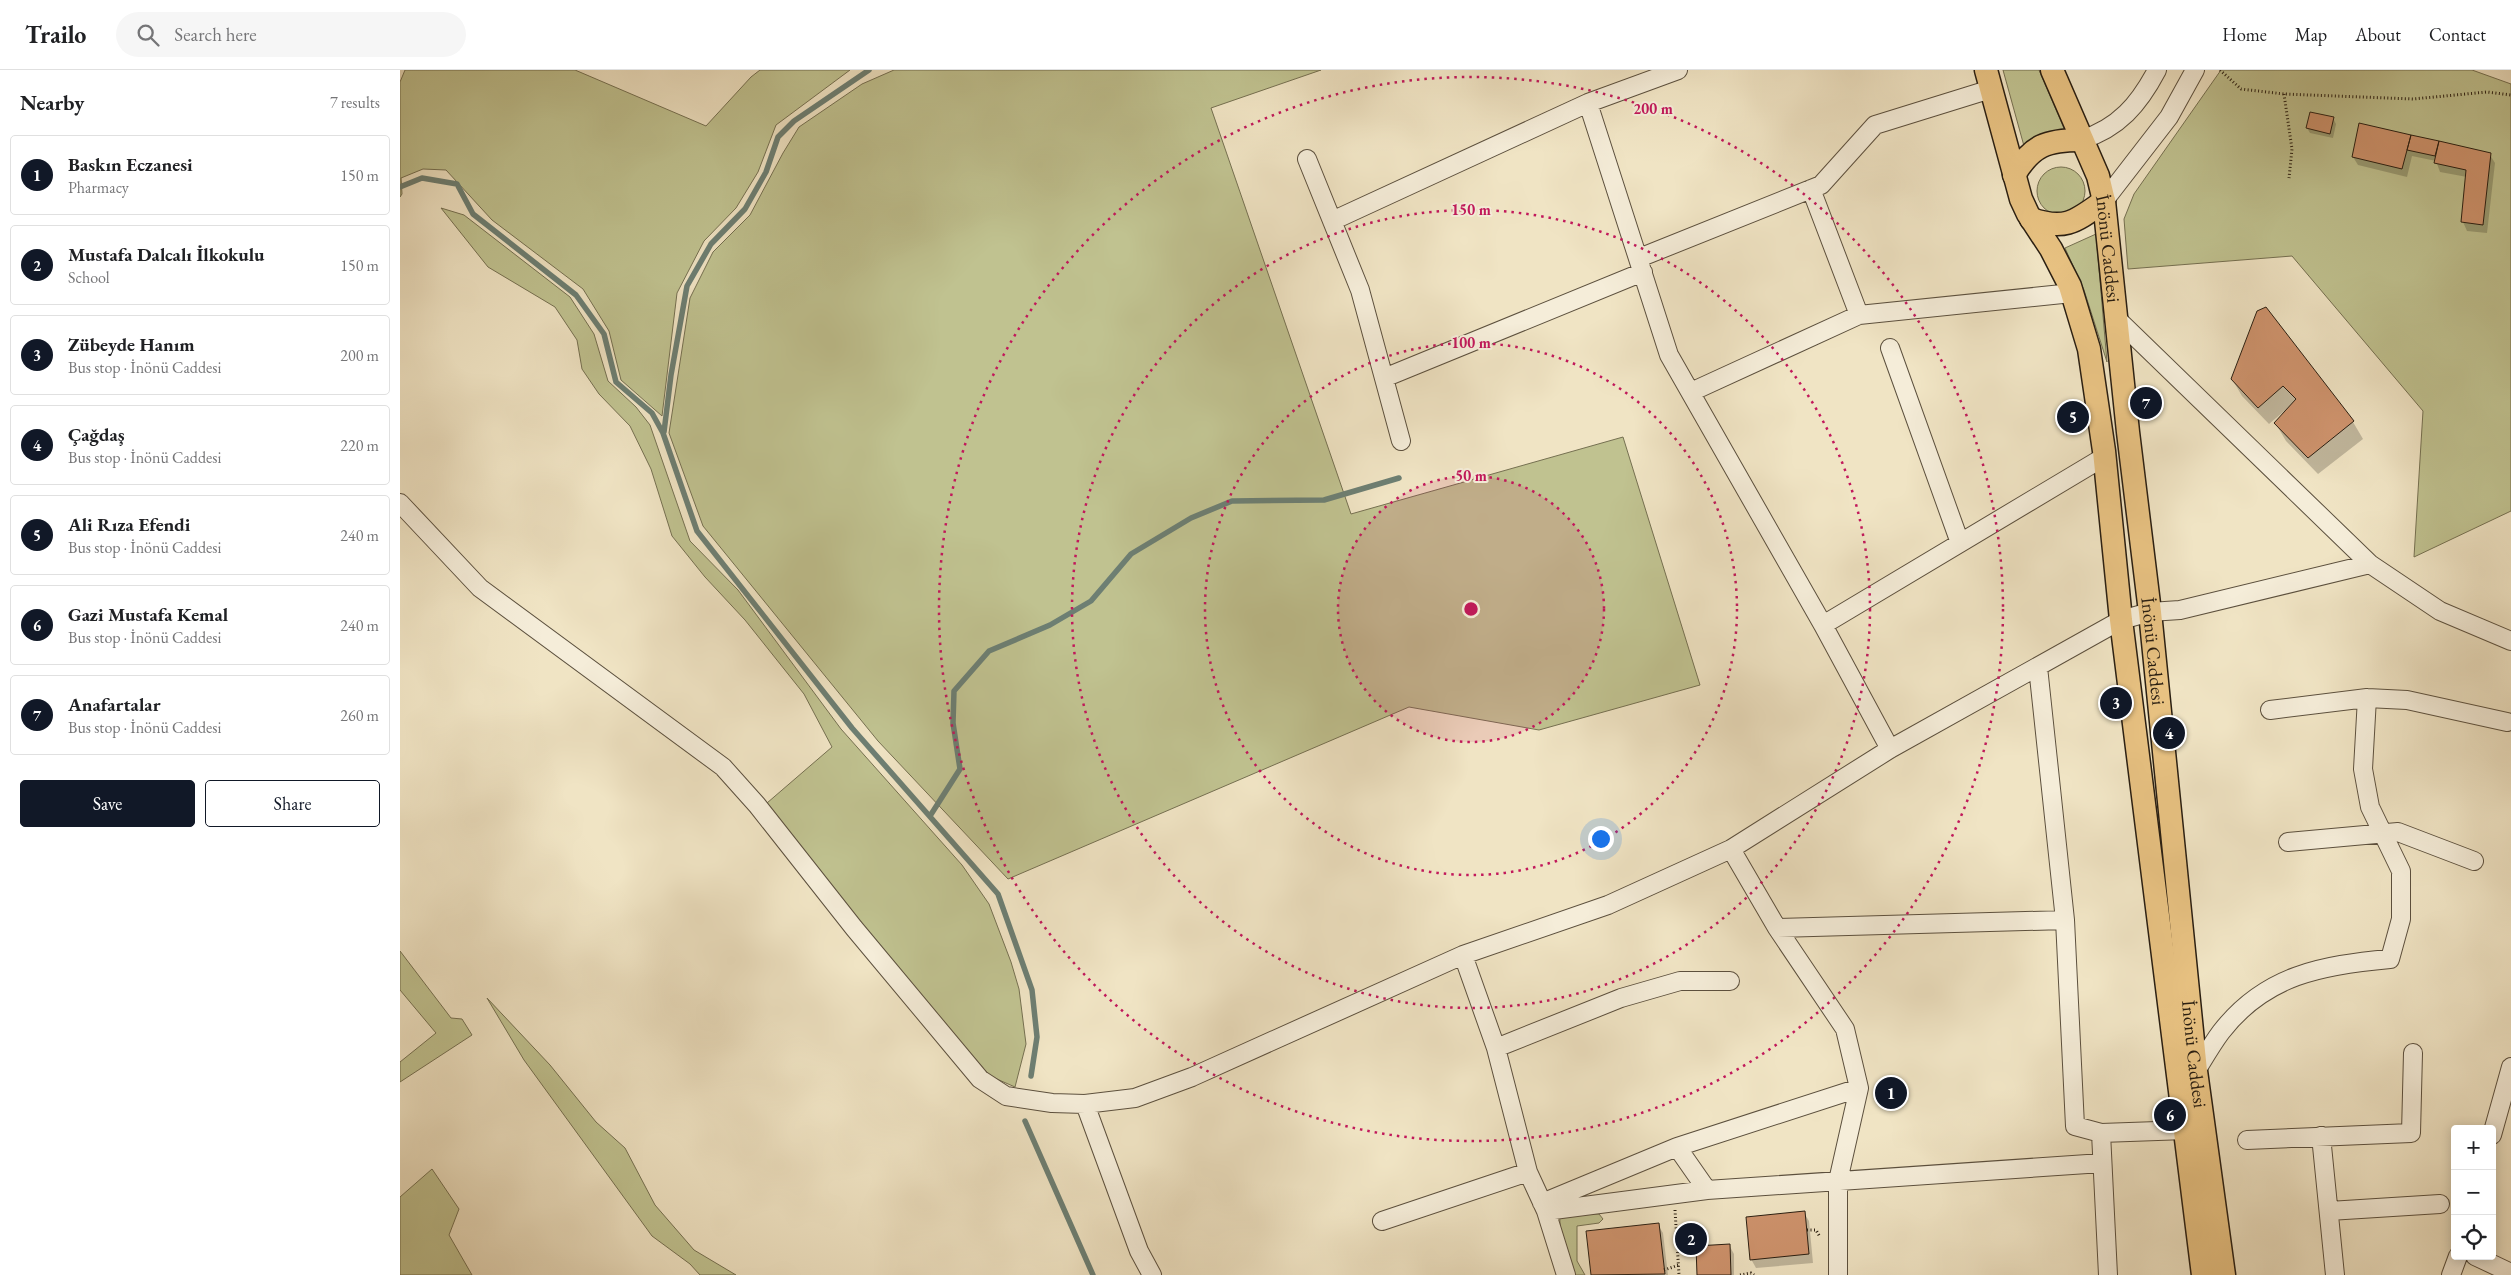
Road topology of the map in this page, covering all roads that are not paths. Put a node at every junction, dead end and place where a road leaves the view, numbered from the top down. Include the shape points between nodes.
1 (1678, 70) edge
2 (2052, 70) edge
3 (2157, 70) edge
4 (2194, 70) edge
5 (1989, 80) edge
6 (1588, 103) junction
7 (2081, 140) junction
8 (1307, 159) dead end
9 (2014, 175) junction
10 (1811, 189) junction
11 (2104, 201) junction
12 (2031, 219) junction
13 (1332, 221) junction
14 (1641, 265) junction
15 (2072, 293) junction
16 (1859, 315) junction
17 (2117, 319) junction
18 (1890, 348) dead end
19 (1384, 378) junction
20 (1691, 392) junction
21 (1401, 441) dead end
22 (2104, 457) junction
23 (400, 503) edge
24 (1960, 543) junction
25 (2370, 564) junction
26 (2150, 612) junction
27 (2121, 620) junction
28 (1823, 625) junction
29 (2511, 641) edge
30 (2038, 667) junction
31 (2367, 698) junction
32 (2270, 710) dead end
33 (2508, 722) dead end
34 (1890, 749) junction
35 (2382, 833) junction
36 (2288, 842) dead end
37 (1731, 849) junction
38 (2474, 861) dead end
39 (2065, 920) junction
40 (1777, 928) junction
41 (1464, 955) junction
42 (1730, 981) dead end
43 (1496, 1048) junction
44 (2414, 1052) dead end
45 (2511, 1067) edge
46 (2196, 1071) junction
47 (1859, 1088) junction
48 (1085, 1104) junction
49 (2495, 1125) edge
50 (2186, 1130) junction
51 (2101, 1134) junction
52 (2321, 1136) junction
53 (2247, 1140) dead end
54 (1677, 1147) junction
55 (2102, 1163) junction
56 (1528, 1172) junction
57 (1838, 1181) junction
58 (1707, 1190) junction
59 (2440, 1204) dead end
60 (1544, 1207) junction
61 (2328, 1211) junction
62 (1382, 1221) dead end
63 (2457, 1260) edge
64 (2483, 1260) edge
65 (2511, 1273) edge
66 (1152, 1275) edge
67 (1566, 1275) edge
68 (1838, 1275) edge
69 (2108, 1275) edge
70 (2203, 1275) edge
71 (2224, 1275) edge
72 (2335, 1275) edge
73 (2451, 1275) edge

1 - 6 street
2 - 7 main road
3 - 7 street via 2123,119 2097,135
4 - 11 street via 2169,117
5 - 9 main road
5 - 10 street via 1875,125 1821,185
6 - 13 street
6 - 14 street
7 - 9 main road via 2050,142 2033,150
7 - 11 main road, İnönü Caddesi via 2098,176
8 - 13 street
9 - 12 main road, İnönü Caddesi
10 - 14 street
10 - 16 street
11 - 12 main road via 2082,217 2063,224 2051,226
11 - 17 main road, İnönü Caddesi
12 - 15 main road, İnönü Caddesi via 2051,249
13 - 19 street via 1360,290
14 - 19 street
14 - 20 street via 1669,355
15 - 16 street
15 - 22 main road, İnönü Caddesi via 2089,349
16 - 20 street
17 - 25 street
17 - 26 main road, İnönü Caddesi
18 - 24 street
19 - 21 street
20 - 28 street
22 - 24 street
22 - 27 main road, İnönü Caddesi
23 - 48 street via 480,588 723,767 980,1079 1006,1096
24 - 28 street
25 - 26 street via 2180,610
25 - 29 street via 2440,611
26 - 27 street
26 - 46 main road, İnönü Caddesi
27 - 30 street
27 - 50 main road, İnönü Caddesi
28 - 34 street
30 - 34 street
30 - 39 street
31 - 32 street
31 - 33 street via 2407,700
31 - 35 street via 2363,769 2370,807
34 - 37 street
35 - 36 street
35 - 38 street via 2398,832
35 - 46 street via 2401,871 2401,919 2390,959 2310,971 2283,980 2260,993 2220,1032
37 - 40 street
37 - 41 street via 1608,904
39 - 40 street
39 - 51 street via 2075,1126
40 - 47 street via 1845,1030
41 - 43 street
41 - 48 street via 1192,1077 1136,1098
42 - 43 street via 1680,981 1621,998
43 - 56 street
44 - 52 street via 2411,1133
45 - 49 street
46 - 71 main road, İnönü Caddesi
47 - 54 street
47 - 57 street
48 - 66 street
50 - 51 street
50 - 70 main road, İnönü Caddesi
51 - 55 street
52 - 53 street
52 - 61 street
54 - 58 street
54 - 60 street
55 - 57 street
55 - 69 street
56 - 60 street
56 - 62 street
57 - 58 street
57 - 68 street
58 - 60 street
59 - 61 street
60 - 67 street
61 - 72 street
63 - 73 street
64 - 65 street

